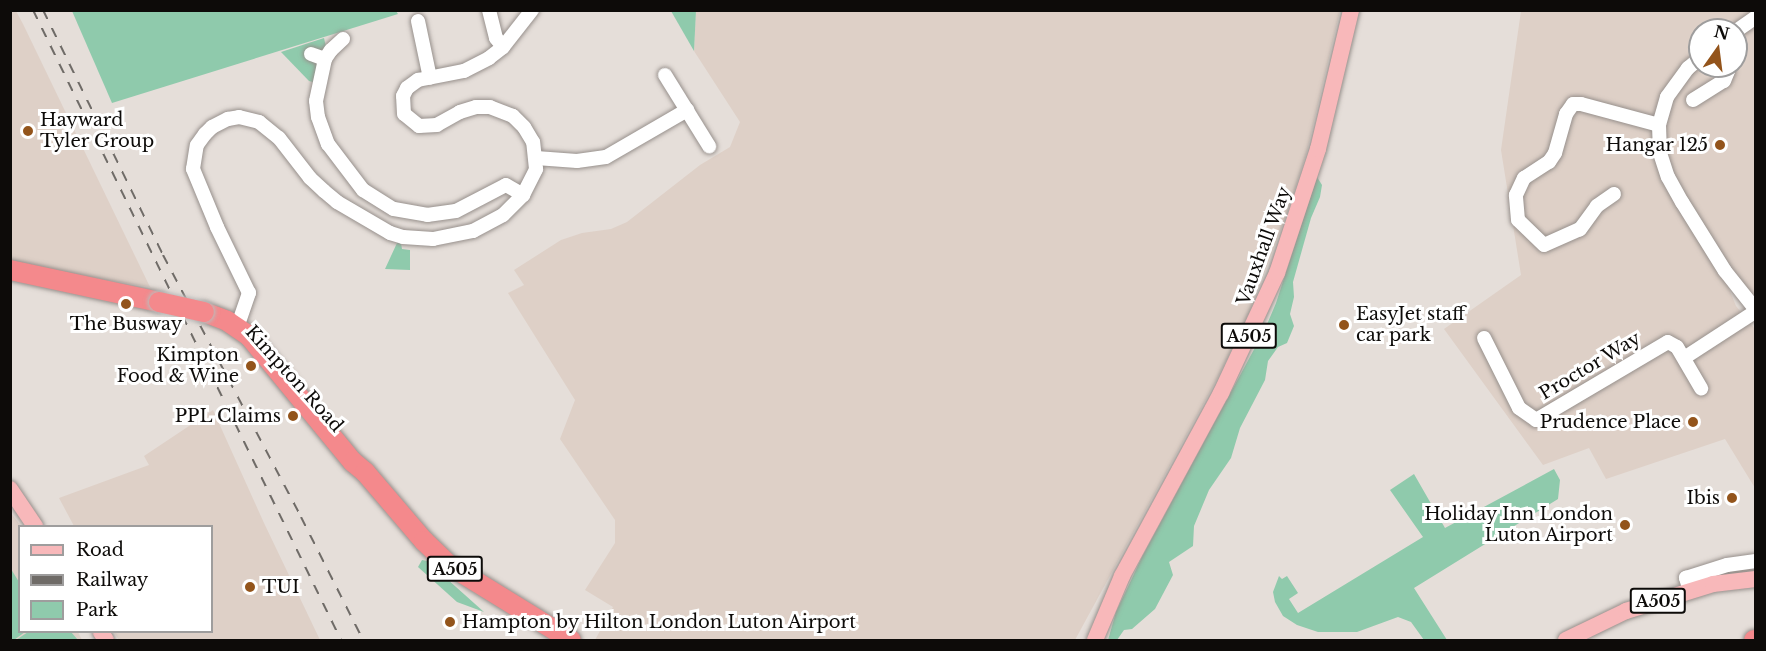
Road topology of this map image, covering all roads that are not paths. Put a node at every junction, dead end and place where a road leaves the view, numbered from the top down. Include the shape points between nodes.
1 (489, 10) edge
2 (532, 10) edge
3 (1351, 10) edge
4 (418, 21) dead end
5 (343, 39) dead end
6 (503, 47) junction
7 (311, 54) dead end
8 (326, 59) junction
9 (1688, 70) edge
10 (665, 75) dead end
11 (430, 78) junction
12 (1725, 78) edge
13 (1693, 100) dead end
14 (687, 110) junction
15 (1659, 125) junction
16 (709, 146) dead end
17 (536, 158) junction
18 (1614, 194) dead end
19 (523, 195) junction
20 (10, 270) edge
21 (1755, 310) edge
22 (204, 312) junction
23 (240, 319) junction
24 (1484, 338) dead end
25 (1684, 358) junction
26 (1701, 388) dead end
27 (365, 472) junction
28 (10, 489) edge
29 (34, 525) edge
30 (1755, 561) edge
31 (1755, 579) edge
32 (1688, 584) junction
33 (571, 640) edge
34 (1095, 640) edge
35 (1566, 640) edge

1 - 6 street via 496,38
2 - 6 street
3 - 34 main road, Vauxhall Way / A505 via 1318,149 1277,273 1221,393 1122,576
4 - 11 street
5 - 8 street
6 - 11 street via 464,71
7 - 8 street
8 - 19 street via 316,102 321,129 352,178 373,197 394,209 427,214 456,211 506,185
9 - 15 street via 1667,97
10 - 14 street
11 - 17 street via 418,80 403,96 404,114 411,122 427,127 476,107 502,110 524,127
12 - 13 street
14 - 16 street
14 - 17 street via 606,157 577,161
15 - 18 street via 1573,104 1566,114 1555,153 1549,162 1524,178 1516,195 1518,220 1544,245 1580,229 1597,206
15 - 21 street via 1660,153 1668,177 1725,271
17 - 19 street via 534,176
19 - 23 street via 503,215 473,231 433,239 403,237 331,197 268,127 249,118 221,121 197,145 194,169 249,293
20 - 22 highway, Kimpton Road / A505, bridge
21 - 25 street
22 - 23 highway, Kimpton Road / A505 via 215,310
22 - 27 highway, Kimpton Road / A505 via 249,336
23 - 27 highway, Kimpton Road / A505 via 361,456
24 - 25 street, Proctor Way via 1519,408 1536,420 1657,346 1668,342
25 - 26 street, Proctor Way
27 - 33 highway, Kimpton Road / A505 via 449,565
28 - 29 main road
30 - 32 street via 1727,565
31 - 32 main road, A505
32 - 35 main road, A505

